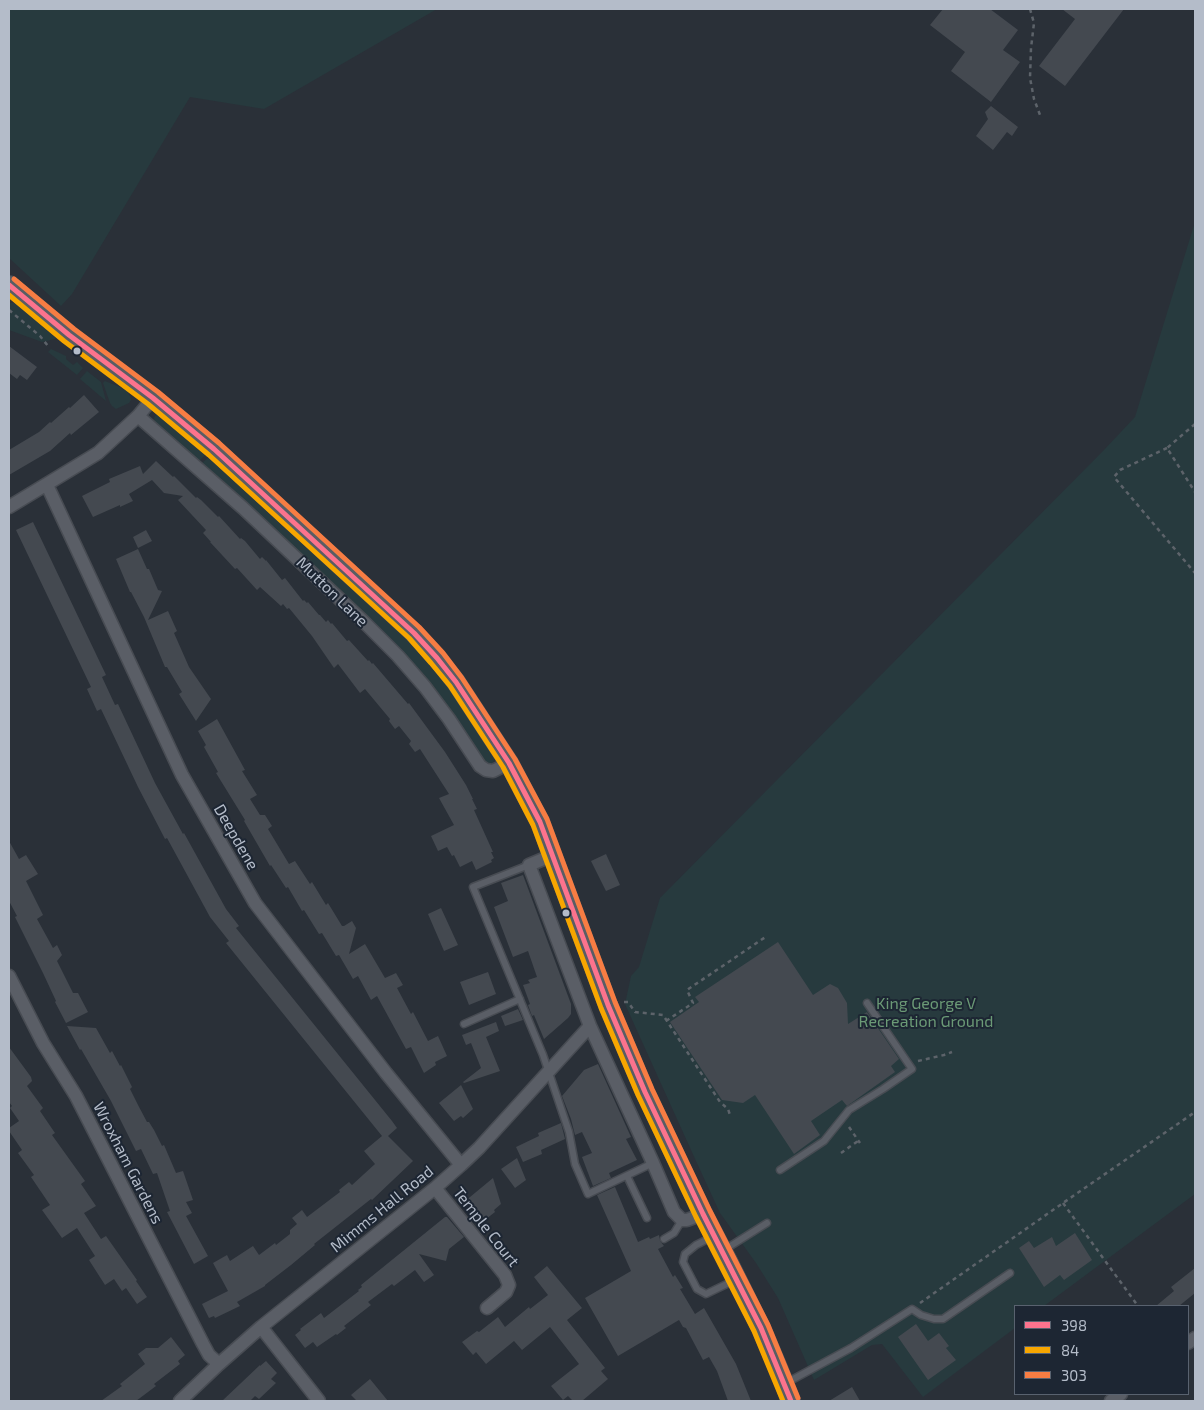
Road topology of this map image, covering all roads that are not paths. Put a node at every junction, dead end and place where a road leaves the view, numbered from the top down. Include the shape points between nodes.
1 (10, 288) edge
2 (153, 398) junction
3 (138, 416) junction
4 (46, 485) junction
5 (9, 507) edge
6 (509, 763) junction
7 (553, 855) junction
8 (529, 865) junction
9 (10, 981) edge
10 (520, 999) junction
11 (867, 1003) dead end
12 (464, 1024) dead end
13 (590, 1026) junction
14 (549, 1072) junction
15 (653, 1163) junction
16 (461, 1165) junction
17 (780, 1170) dead end
18 (627, 1176) junction
19 (435, 1188) junction
20 (703, 1214) junction
21 (647, 1218) dead end
22 (682, 1220) junction
23 (767, 1223) dead end
24 (664, 1239) dead end
25 (719, 1243) junction
26 (1010, 1273) dead end
27 (737, 1279) junction
28 (487, 1308) dead end
29 (261, 1327) junction
30 (218, 1364) junction
31 (785, 1384) junction
32 (180, 1401) edge
33 (319, 1401) edge
34 (791, 1401) edge

1 - 2 main road, Mutton Lane
2 - 3 street
2 - 6 main road, Mutton Lane via 236,468 414,633 456,682
3 - 4 street via 98,452
3 - 6 street, Mutton Lane via 243,508 384,642 450,719 480,766 493,772
4 - 5 street
4 - 16 street, Deepdene via 182,775 255,903
6 - 7 main road, Mutton Lane via 540,822
7 - 8 street
7 - 20 main road, Mutton Lane via 612,1014
8 - 10 lane via 472,887
8 - 13 street
9 - 30 street, Wroxham Gardens via 42,1043 76,1096 203,1344
10 - 12 lane
10 - 14 lane
11 - 17 lane via 912,1069 849,1110 824,1141
13 - 14 street, Mimms Hall Road
13 - 15 street
14 - 16 street, Mimms Hall Road
14 - 18 lane via 569,1132 575,1164 588,1194
15 - 18 lane
15 - 22 street via 674,1212
16 - 19 street, Mimms Hall Road
18 - 21 lane
19 - 28 street, Temple Court via 505,1275 509,1285 506,1292
19 - 29 street, Mimms Hall Road
20 - 22 street
20 - 25 main road, Mutton Lane
22 - 24 lane via 674,1234
23 - 25 lane
25 - 27 main road, Mutton Lane
25 - 27 lane via 696,1245 685,1254 683,1262 697,1289 706,1294
26 - 31 lane via 943,1319 934,1319 912,1308 851,1348
27 - 31 main road, Mutton Lane
29 - 30 street, Mimms Hall Road
29 - 33 street
30 - 32 street, Mimms Hall Road
31 - 34 main road, Mutton Lane

